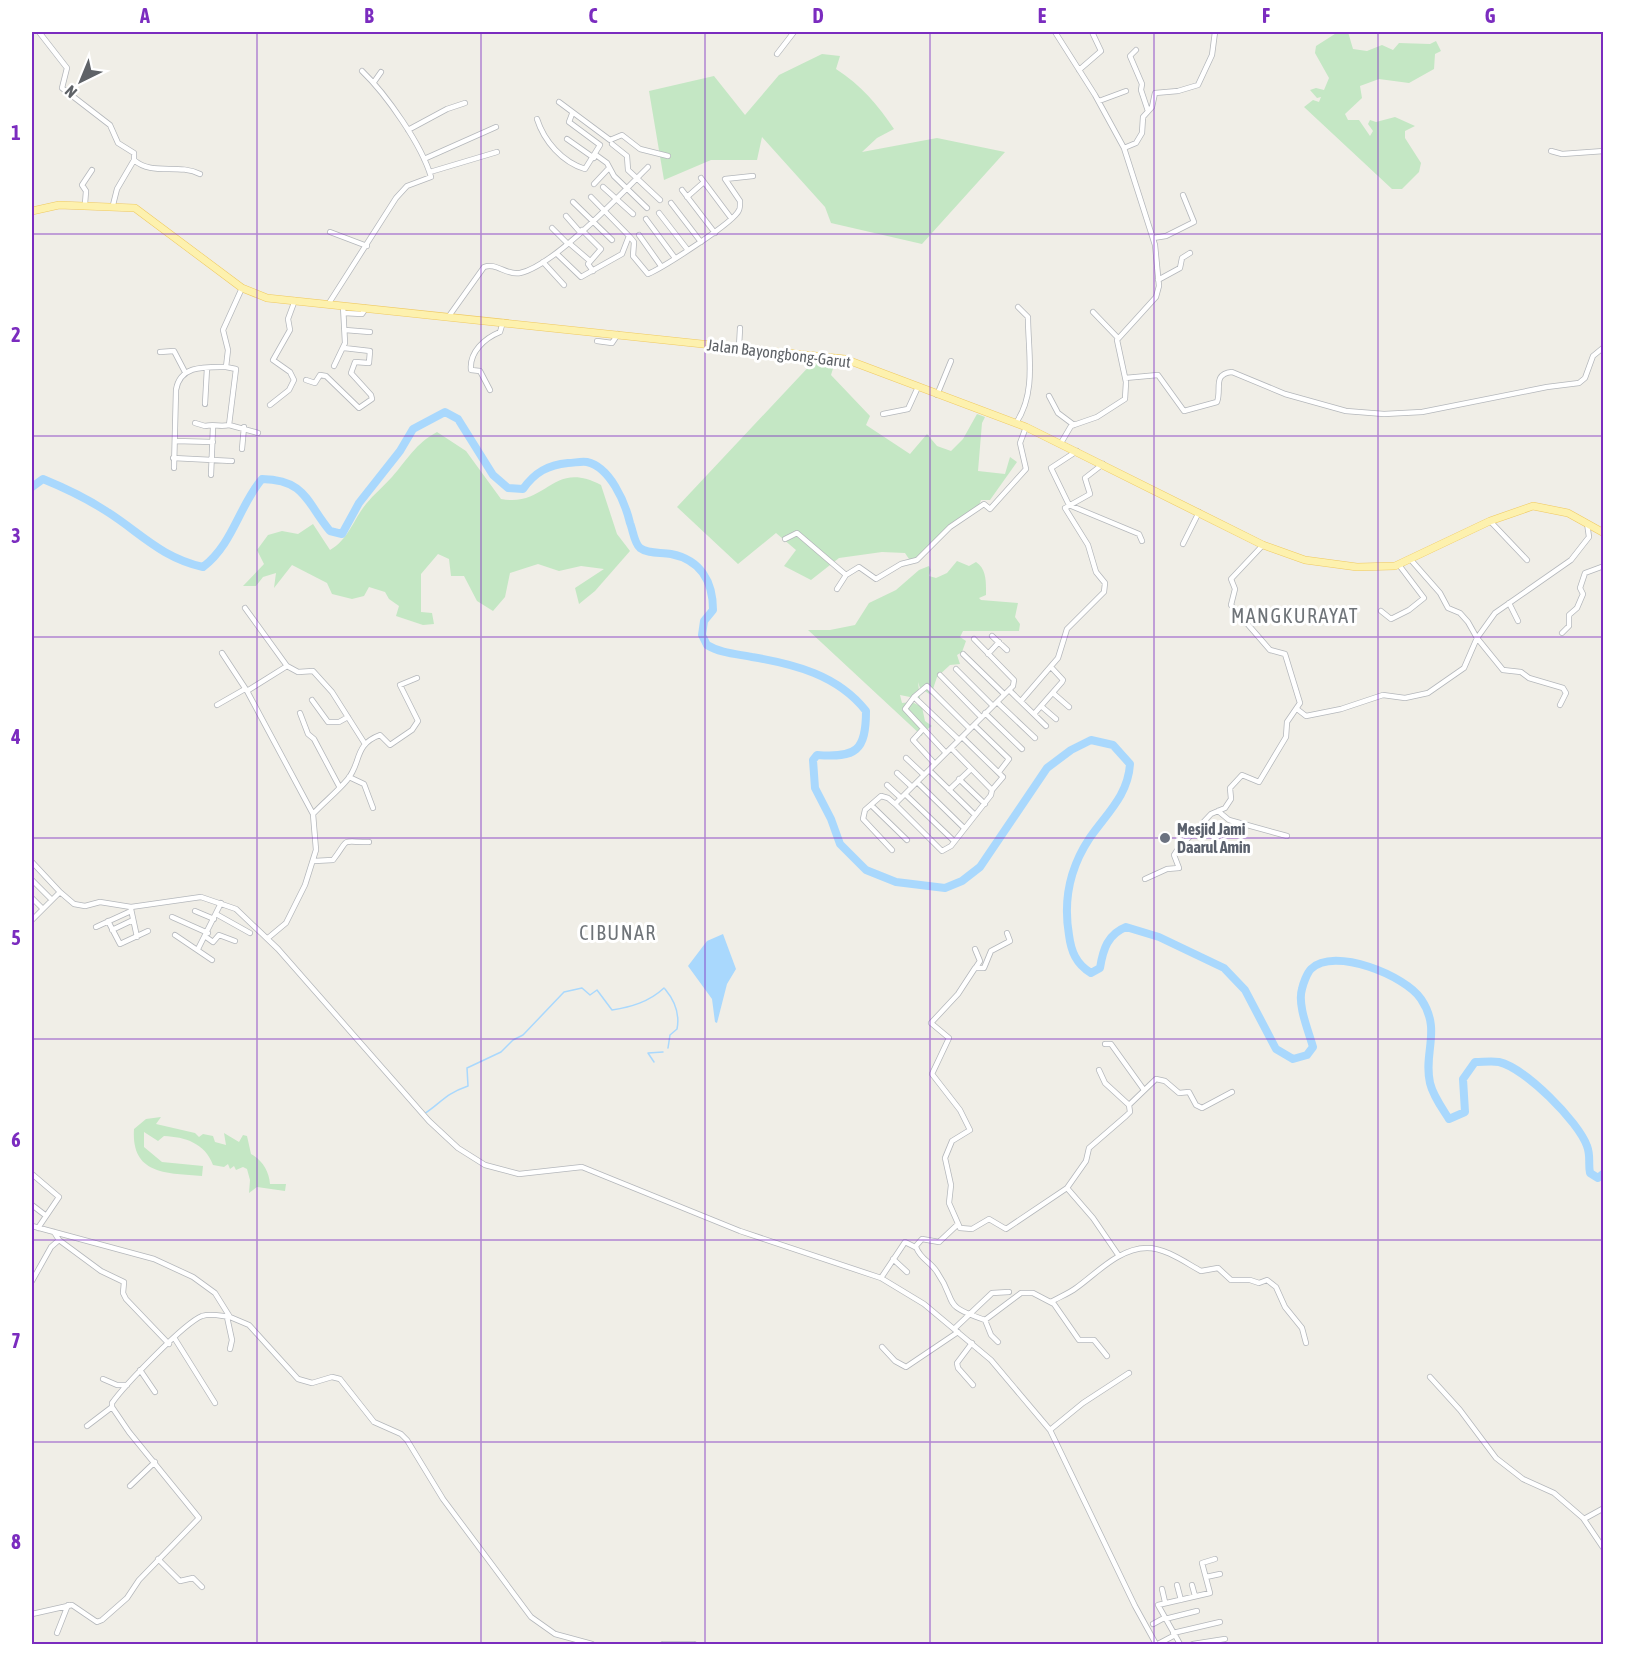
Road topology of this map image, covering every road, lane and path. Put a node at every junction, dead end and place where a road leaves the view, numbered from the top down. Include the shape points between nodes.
1 (39, 32) edge
2 (794, 32) edge
3 (1055, 32) edge
4 (1092, 32) edge
5 (1215, 32) edge
6 (1136, 50) dead end
7 (777, 54) dead end
8 (1079, 70) junction
9 (362, 71) dead end
10 (381, 72) dead end
11 (374, 82) junction
12 (1126, 91) dead end
13 (1099, 101) junction
14 (559, 102) dead end
15 (465, 103) dead end
16 (1148, 111) junction
17 (572, 114) junction
18 (537, 119) dead end
19 (496, 128) dead end
20 (408, 130) junction
21 (567, 139) dead end
22 (612, 144) dead end
23 (1124, 148) junction
24 (1551, 151) dead end
25 (1604, 151) edge
26 (497, 152) dead end
27 (668, 156) dead end
28 (595, 157) junction
29 (424, 159) junction
30 (134, 160) junction
31 (648, 167) dead end
32 (609, 168) junction
33 (92, 170) dead end
34 (430, 172) junction
35 (200, 174) dead end
36 (753, 176) dead end
37 (637, 178) junction
38 (594, 184) dead end
39 (603, 186) dead end
40 (626, 188) junction
41 (682, 190) dead end
42 (1183, 195) dead end
43 (591, 197) dead end
44 (687, 197) junction
45 (615, 198) junction
46 (660, 200) dead end
47 (573, 202) dead end
48 (671, 203) dead end
49 (86, 204) junction
50 (113, 205) junction
51 (647, 208) dead end
52 (603, 209) junction
53 (32, 211) edge
54 (659, 213) dead end
55 (633, 214) dead end
56 (566, 216) dead end
57 (731, 218) junction
58 (646, 219) dead end
59 (592, 220) junction
60 (552, 228) dead end
61 (581, 231) junction
62 (330, 232) dead end
63 (604, 232) junction
64 (715, 233) junction
65 (639, 235) dead end
66 (631, 238) junction
67 (1154, 238) junction
68 (612, 240) dead end
69 (594, 242) junction
70 (701, 242) junction
71 (568, 243) junction
72 (367, 246) junction
73 (687, 249) junction
74 (1190, 253) dead end
75 (557, 254) junction
76 (675, 258) junction
77 (590, 261) junction
78 (543, 262) junction
79 (662, 266) junction
80 (593, 272) junction
81 (1158, 280) junction
82 (564, 285) dead end
83 (242, 288) junction
84 (295, 300) junction
85 (329, 303) junction
86 (1018, 307) dead end
87 (343, 309) junction
88 (1093, 312) dead end
89 (449, 316) junction
90 (503, 322) junction
91 (740, 328) dead end
92 (345, 330) junction
93 (370, 332) dead end
94 (618, 334) junction
95 (1118, 339) junction
96 (597, 341) dead end
97 (1604, 346) edge
98 (739, 347) junction
99 (344, 348) junction
100 (160, 352) dead end
101 (951, 361) dead end
102 (334, 366) dead end
103 (226, 367) junction
104 (207, 368) junction
105 (185, 372) junction
106 (1125, 378) junction
107 (306, 380) dead end
108 (918, 387) junction
109 (490, 390) dead end
110 (937, 395) junction
111 (1049, 396) dead end
112 (205, 404) dead end
113 (270, 405) dead end
114 (883, 414) dead end
115 (195, 423) dead end
116 (229, 424) junction
117 (1016, 424) junction
118 (1074, 425) junction
119 (213, 427) dead end
120 (244, 427) junction
121 (1026, 427) junction
122 (258, 433) dead end
123 (175, 441) junction
124 (213, 442) junction
125 (1061, 443) junction
126 (242, 449) dead end
127 (1077, 451) junction
128 (173, 458) junction
129 (213, 458) junction
130 (232, 461) dead end
131 (1103, 464) junction
132 (174, 468) dead end
133 (211, 475) dead end
134 (1069, 505) junction
135 (1199, 512) junction
136 (1490, 521) junction
137 (1587, 524) junction
138 (1604, 533) edge
139 (784, 539) dead end
140 (1142, 541) dead end
141 (1183, 544) dead end
142 (1263, 545) junction
143 (1411, 560) junction
144 (1527, 560) dead end
145 (1399, 565) junction
146 (1604, 566) edge
147 (846, 575) junction
148 (837, 589) dead end
149 (1509, 603) junction
150 (244, 608) dead end
151 (1382, 611) dead end
152 (1518, 621) dead end
153 (1562, 633) dead end
154 (992, 636) dead end
155 (1477, 638) junction
156 (974, 639) dead end
157 (999, 642) junction
158 (1007, 650) dead end
159 (222, 653) dead end
160 (963, 654) dead end
161 (988, 654) junction
162 (287, 666) junction
163 (1051, 667) junction
164 (956, 669) dead end
165 (940, 675) dead end
166 (417, 678) dead end
167 (246, 690) junction
168 (1009, 690) junction
169 (1053, 693) junction
170 (1004, 694) junction
171 (914, 697) junction
172 (312, 700) dead end
173 (1021, 701) junction
174 (995, 704) junction
175 (217, 705) dead end
176 (1041, 705) junction
177 (1560, 705) dead end
178 (1069, 707) dead end
179 (1297, 709) junction
180 (300, 713) dead end
181 (1034, 714) junction
182 (983, 715) junction
183 (348, 717) junction
184 (1056, 719) dead end
185 (1046, 726) dead end
186 (972, 727) junction
187 (923, 729) junction
188 (961, 738) junction
189 (1035, 738) dead end
190 (365, 744) junction
191 (951, 748) junction
192 (1022, 749) dead end
193 (946, 753) junction
194 (906, 758) dead end
195 (935, 764) junction
196 (971, 768) junction
197 (929, 770) junction
198 (999, 772) junction
199 (897, 773) dead end
200 (924, 775) junction
201 (349, 777) junction
202 (959, 779) junction
203 (917, 782) junction
204 (887, 784) dead end
205 (339, 786) junction
206 (912, 787) junction
207 (949, 790) junction
208 (992, 790) junction
209 (903, 796) junction
210 (895, 804) junction
211 (985, 804) junction
212 (871, 805) junction
213 (373, 808) dead end
214 (1218, 811) junction
215 (313, 814) junction
216 (975, 815) junction
217 (964, 828) junction
218 (1287, 836) dead end
219 (907, 840) dead end
220 (954, 841) junction
221 (369, 842) dead end
222 (892, 850) dead end
223 (314, 861) junction
224 (32, 862) edge
225 (1145, 879) dead end
226 (32, 880) edge
227 (60, 892) junction
228 (32, 898) edge
229 (51, 899) junction
230 (221, 903) junction
231 (42, 908) junction
232 (131, 909) junction
233 (195, 911) dead end
234 (215, 916) junction
235 (172, 917) dead end
236 (32, 918) edge
237 (133, 920) junction
238 (108, 921) junction
239 (96, 927) dead end
240 (112, 930) junction
241 (148, 931) dead end
242 (250, 933) dead end
243 (1007, 933) dead end
244 (175, 935) dead end
245 (207, 935) junction
246 (137, 937) junction
247 (268, 938) junction
248 (235, 941) dead end
249 (213, 942) junction
250 (219, 948) dead end
251 (198, 949) junction
252 (975, 949) dead end
253 (212, 960) dead end
254 (976, 967) junction
255 (1105, 1044) dead end
256 (1099, 1070) dead end
257 (1144, 1090) junction
258 (1232, 1092) dead end
259 (1129, 1106) junction
260 (32, 1174) edge
261 (1067, 1188) junction
262 (32, 1205) edge
263 (45, 1215) junction
264 (957, 1225) junction
265 (32, 1226) edge
266 (38, 1228) junction
267 (54, 1232) junction
268 (58, 1240) junction
269 (916, 1247) junction
270 (1119, 1256) junction
271 (893, 1260) junction
272 (907, 1272) dead end
273 (881, 1278) junction
274 (32, 1281) edge
275 (1009, 1292) dead end
276 (1051, 1302) junction
277 (966, 1315) junction
278 (229, 1317) junction
279 (984, 1320) junction
280 (956, 1330) junction
281 (175, 1339) junction
282 (998, 1342) dead end
283 (972, 1343) junction
284 (1306, 1343) dead end
285 (169, 1344) junction
286 (882, 1347) dead end
287 (231, 1348) dead end
288 (1107, 1356) dead end
289 (140, 1370) junction
290 (1129, 1373) dead end
291 (1430, 1377) dead end
292 (103, 1379) dead end
293 (127, 1385) junction
294 (973, 1385) dead end
295 (155, 1392) dead end
296 (215, 1403) dead end
297 (112, 1407) junction
298 (87, 1426) dead end
299 (1050, 1430) junction
300 (155, 1462) junction
301 (130, 1486) dead end
302 (1604, 1508) edge
303 (1584, 1519) junction
304 (1604, 1548) edge
305 (1215, 1559) dead end
306 (158, 1560) junction
307 (1220, 1574) dead end
308 (1206, 1577) junction
309 (1192, 1585) dead end
310 (1177, 1586) dead end
311 (202, 1587) dead end
312 (1162, 1589) dead end
313 (1195, 1596) junction
314 (1181, 1600) junction
315 (1165, 1602) junction
316 (68, 1605) junction
317 (1197, 1611) dead end
318 (32, 1614) edge
319 (1165, 1618) junction
320 (1220, 1622) dead end
321 (1153, 1624) dead end
322 (57, 1633) dead end
323 (1174, 1634) junction
324 (1225, 1639) dead end
325 (592, 1644) edge
326 (663, 1644) edge
327 (694, 1644) edge
328 (1157, 1644) edge
329 (1180, 1644) edge
330 (1193, 1644) edge

1 - 30 street via 67,68 62,88 110,125 117,142 133,151
2 - 7 street
3 - 8 street
4 - 8 street via 1101,51
5 - 16 street via 1212,55 1198,85 1155,93
6 - 16 street via 1130,56
8 - 13 street
9 - 11 street
10 - 11 street
11 - 20 street
12 - 13 street
13 - 23 street
14 - 17 street
15 - 20 street
16 - 23 street via 1136,143
17 - 27 street via 610,140 622,135 640,149
17 - 28 street via 569,122 599,144
18 - 28 street via 549,143 573,164 585,169
19 - 29 street
20 - 29 street
21 - 28 street
22 - 37 street via 627,156 627,168
23 - 67 street
24 - 25 street
26 - 34 street
28 - 32 street
29 - 34 street
30 - 35 street via 143,167 179,168
30 - 50 street via 117,189
31 - 37 street
32 - 38 street
32 - 40 street
33 - 49 street via 82,184
34 - 72 street via 430,178 407,186 396,198
36 - 57 street via 725,179 740,201 739,210
37 - 40 street
37 - 46 street
39 - 45 street
40 - 45 street
40 - 51 street
41 - 44 street
42 - 67 street via 1194,222 1168,236
43 - 52 street
44 - 57 street via 702,180
44 - 64 street
45 - 52 street
45 - 55 street
47 - 59 street
48 - 70 street
49 - 50 main road, Jalan Bayongbong-Garut
49 - 53 main road, Jalan Bayongbong-Garut
50 - 83 main road, Jalan Bayongbong-Garut via 139,210
52 - 59 street
52 - 66 street
54 - 73 street
56 - 61 street
57 - 64 street
58 - 76 street
59 - 61 street
59 - 63 street
60 - 71 street
61 - 69 street
61 - 71 street
62 - 72 street
63 - 68 street
63 - 69 street
64 - 70 street
65 - 79 street
66 - 79 street via 633,256 646,273
66 - 80 street via 622,254
67 - 81 street
69 - 77 street via 602,250
70 - 73 street
71 - 75 street
71 - 77 street
72 - 85 street
73 - 76 street
74 - 81 street via 1182,258 1180,268
75 - 78 street
75 - 80 street via 579,277
76 - 79 street
77 - 80 street
78 - 82 street
78 - 89 street via 517,274 490,265 484,267
81 - 95 street via 1156,297
83 - 84 main road, Jalan Bayongbong-Garut via 262,297
83 - 103 street via 223,330 228,350
84 - 85 main road, Jalan Bayongbong-Garut
84 - 113 street via 288,319 290,330 273,360 290,372 294,380 289,390
85 - 87 main road, Jalan Bayongbong-Garut
86 - 117 street via 1028,317 1029,368 1028,401
87 - 89 main road, Jalan Bayongbong-Garut
87 - 92 street
88 - 95 street
89 - 90 main road, Jalan Bayongbong-Garut
90 - 94 main road, Jalan Bayongbong-Garut
90 - 109 street via 500,332 489,336 476,350 471,365 471,370 480,371
91 - 98 street
92 - 93 street
92 - 99 street
94 - 96 street via 612,343
94 - 98 main road, Jalan Bayongbong-Garut
95 - 106 street
97 - 106 street via 1593,356 1585,378 1579,383 1422,412 1346,411 1285,394 1232,372 1223,374 1218,381 1217,402 1184,411 1158,375
98 - 108 main road, Jalan Bayongbong-Garut via 845,359
99 - 102 street
99 - 107 street via 370,351 370,362 355,363 351,373 372,399 358,408 326,376 320,375 316,383
100 - 105 street via 174,351
101 - 110 street
103 - 104 street
103 - 116 street via 236,369
104 - 105 street
104 - 112 street
105 - 123 street via 176,387
106 - 118 street via 1126,395 1122,403
108 - 110 main road, Jalan Bayongbong-Garut
108 - 114 street via 908,409
110 - 117 main road, Jalan Bayongbong-Garut
111 - 118 street via 1058,413
115 - 116 street
116 - 120 street
117 - 121 main road, Jalan Bayongbong-Garut
118 - 125 street
119 - 124 street
120 - 122 street
120 - 126 street
121 - 125 main road, Jalan Bayongbong-Garut
121 - 147 street via 1020,443 1027,466 990,509 984,504 968,512 915,562 901,564 876,579 859,567
123 - 124 street
123 - 128 street
124 - 129 street
125 - 127 main road, Jalan Bayongbong-Garut
127 - 131 main road, Jalan Bayongbong-Garut
127 - 134 street via 1051,468
128 - 129 street
128 - 132 street
129 - 130 street
129 - 133 street
131 - 134 street via 1085,478 1090,494
131 - 135 main road, Jalan Bayongbong-Garut
134 - 140 street via 1136,533
134 - 163 street via 1065,509 1088,544 1096,572 1105,583 1104,592 1066,628 1058,658
135 - 141 street
135 - 142 main road, Jalan Bayongbong-Garut
136 - 137 main road, Jalan Bayongbong-Garut via 1533,506 1558,510
136 - 143 main road, Jalan Bayongbong-Garut
136 - 144 street
137 - 138 main road, Jalan Bayongbong-Garut
137 - 149 street via 1589,537 1575,557
139 - 147 street via 797,533
142 - 145 main road, Jalan Bayongbong-Garut via 1305,560 1357,567
142 - 179 street via 1231,579 1235,589 1231,605 1270,650 1287,657 1300,700
143 - 145 main road, Jalan Bayongbong-Garut
143 - 155 street via 1448,608 1468,622
145 - 151 street via 1424,598 1390,619
146 - 153 street via 1585,573 1580,588 1583,594
147 - 148 street
149 - 152 street
149 - 155 street via 1495,613
150 - 162 street
154 - 157 street
155 - 177 street via 1503,670 1521,672 1565,690
155 - 179 street via 1464,668 1428,693 1405,698 1383,695 1306,716
156 - 161 street
157 - 158 street
157 - 161 street
159 - 167 street
160 - 170 street
161 - 168 street via 1014,680
162 - 167 street
162 - 183 street via 316,674
163 - 169 street via 1063,680
163 - 173 street
164 - 174 street
165 - 182 street
166 - 190 street via 400,685 418,721 412,729 390,745 380,735
167 - 175 street
167 - 215 street
168 - 170 street
168 - 173 street
169 - 176 street
169 - 178 street
170 - 174 street
171 - 186 street via 927,686
171 - 187 street via 905,710
171 - 188 street
172 - 183 street via 328,722
173 - 181 street
174 - 182 street
174 - 189 street
176 - 181 street
176 - 184 street
179 - 214 street via 1287,722 1286,737 1259,782 1242,775 1230,788 1230,802
180 - 205 street
181 - 185 street
182 - 186 street
182 - 192 street
183 - 190 street
186 - 188 street
186 - 198 street via 1009,759
187 - 193 street
187 - 195 street via 914,740
188 - 191 street
188 - 198 street
190 - 201 street
191 - 193 street
191 - 196 street
193 - 195 street
194 - 200 street
195 - 197 street
196 - 202 street
196 - 208 street
197 - 200 street
197 - 207 street
198 - 208 street via 1003,777
199 - 206 street
200 - 203 street
201 - 205 street
201 - 213 street via 364,784
202 - 207 street
202 - 211 street
203 - 206 street
203 - 217 street
204 - 209 street
205 - 215 street
206 - 209 street
207 - 216 street
208 - 211 street
209 - 210 street
209 - 220 street
210 - 212 street via 883,796
210 - 220 street via 942,851
211 - 216 street
212 - 219 street
212 - 222 street via 863,819
214 - 218 street via 1229,820
214 - 225 street via 1178,849 1174,855 1179,868
215 - 223 street
216 - 217 street
217 - 220 street
221 - 223 street via 348,841 338,848 333,860
223 - 247 street via 290,917
224 - 227 street
226 - 229 street
227 - 229 street
227 - 232 street via 79,906 100,902
228 - 231 street
229 - 231 street
230 - 232 street via 201,897
230 - 234 street
230 - 247 street via 236,909
231 - 236 street
232 - 237 street
232 - 238 street
233 - 234 street
234 - 242 street
234 - 245 street
235 - 245 street
237 - 240 street
237 - 246 street
238 - 239 street
238 - 240 street
240 - 246 street via 120,944
241 - 246 street
243 - 254 street via 1010,941 991,951 984,968
244 - 251 street
245 - 249 street
245 - 251 street
247 - 273 street via 423,1114 458,1148 495,1169 530,1174 582,1167 740,1231
248 - 249 street via 219,935
249 - 250 street
251 - 253 street
252 - 254 street via 980,961
254 - 264 street via 931,1023 949,1038 932,1074 970,1130 952,1141 945,1158 951,1185 949,1203
255 - 257 street via 1111,1044
256 - 259 street via 1105,1083
257 - 258 street via 1156,1079 1161,1080 1179,1093 1189,1092 1202,1108
257 - 259 street
259 - 261 street via 1130,1112 1088,1149 1086,1161
260 - 263 street via 58,1194 58,1200
261 - 264 street via 1006,1229 988,1219 969,1230
261 - 270 street via 1094,1218
262 - 263 street
263 - 266 street
264 - 269 street via 939,1242 922,1239
265 - 266 street
266 - 267 street
267 - 268 street
267 - 278 street via 154,1259 178,1270 215,1293
268 - 274 street
268 - 285 street via 101,1272 124,1282 126,1299
269 - 271 street via 906,1242
269 - 277 street via 921,1258 937,1272 954,1306
270 - 276 street
270 - 284 street via 1148,1248 1186,1261 1201,1271 1218,1268 1231,1280 1267,1280 1278,1289 1285,1307 1302,1328
271 - 272 street
271 - 273 street
273 - 280 street via 924,1304
275 - 277 street via 992,1293
276 - 279 street via 1023,1292
276 - 288 street via 1080,1341 1094,1340
277 - 279 street
277 - 280 street
278 - 281 street via 202,1316
278 - 287 street
278 - 325 street via 249,1325 298,1379 312,1383 340,1379 374,1422 404,1436 443,1499 531,1617 555,1634
279 - 282 street
280 - 283 street
280 - 286 street via 906,1367
281 - 285 street
281 - 296 street
283 - 294 street via 957,1363
283 - 299 street
285 - 289 street
289 - 293 street
289 - 295 street
290 - 299 street
291 - 303 street via 1500,1462 1522,1479 1554,1493
292 - 293 street
293 - 297 street
297 - 298 street
297 - 300 street
299 - 328 street
300 - 301 street
300 - 306 street via 200,1517
302 - 303 street
303 - 304 street
305 - 308 street via 1202,1563
306 - 311 street via 180,1581 193,1578
306 - 316 street via 127,1598 102,1620 97,1622
307 - 308 street
308 - 313 street via 1210,1593
309 - 313 street
310 - 314 street
312 - 315 street
313 - 314 street
314 - 315 street
315 - 319 street via 1158,1605
316 - 318 street
316 - 322 street
317 - 319 street
319 - 321 street
319 - 323 street
320 - 323 street
323 - 328 street
323 - 329 street
324 - 330 street
326 - 327 street

